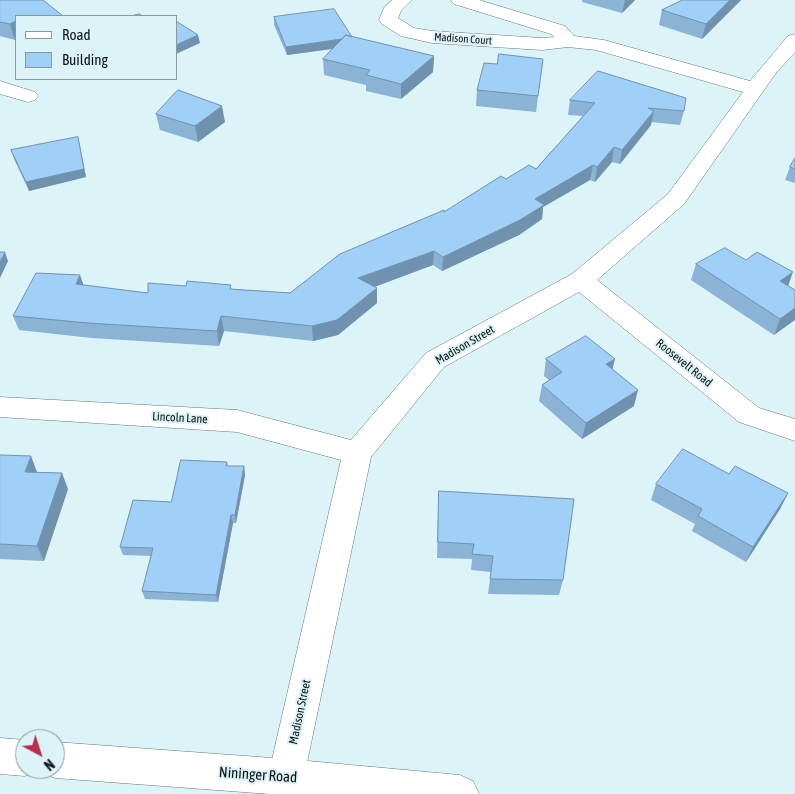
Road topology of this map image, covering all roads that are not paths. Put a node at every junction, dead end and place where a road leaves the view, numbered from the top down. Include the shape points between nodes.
1 (403, 0) edge
2 (460, 0) edge
3 (795, 40) edge
4 (568, 41) junction
5 (0, 87) edge
6 (755, 89) junction
7 (28, 96) dead end
8 (581, 280) junction
9 (0, 407) edge
10 (795, 430) edge
11 (357, 453) junction
12 (0, 756) edge
13 (15, 757) edge
14 (65, 761) edge
15 (286, 777) junction
16 (460, 794) edge

1 - 4 street, Madison Court via 392,8 388,20 408,32 432,37 533,43
2 - 4 street, Madison Court via 558,30
3 - 6 street, Madison Street
4 - 6 street, Madison Court via 597,44
5 - 7 street
6 - 8 street, Madison Street via 676,199
8 - 10 street, Roosevelt Road via 749,415
8 - 11 street, Madison Street via 435,360
9 - 11 street, Lincoln Lane via 237,421
11 - 15 street, Madison Street
12 - 13 street
14 - 15 street, Nininger Road
15 - 16 street, Nininger Road

